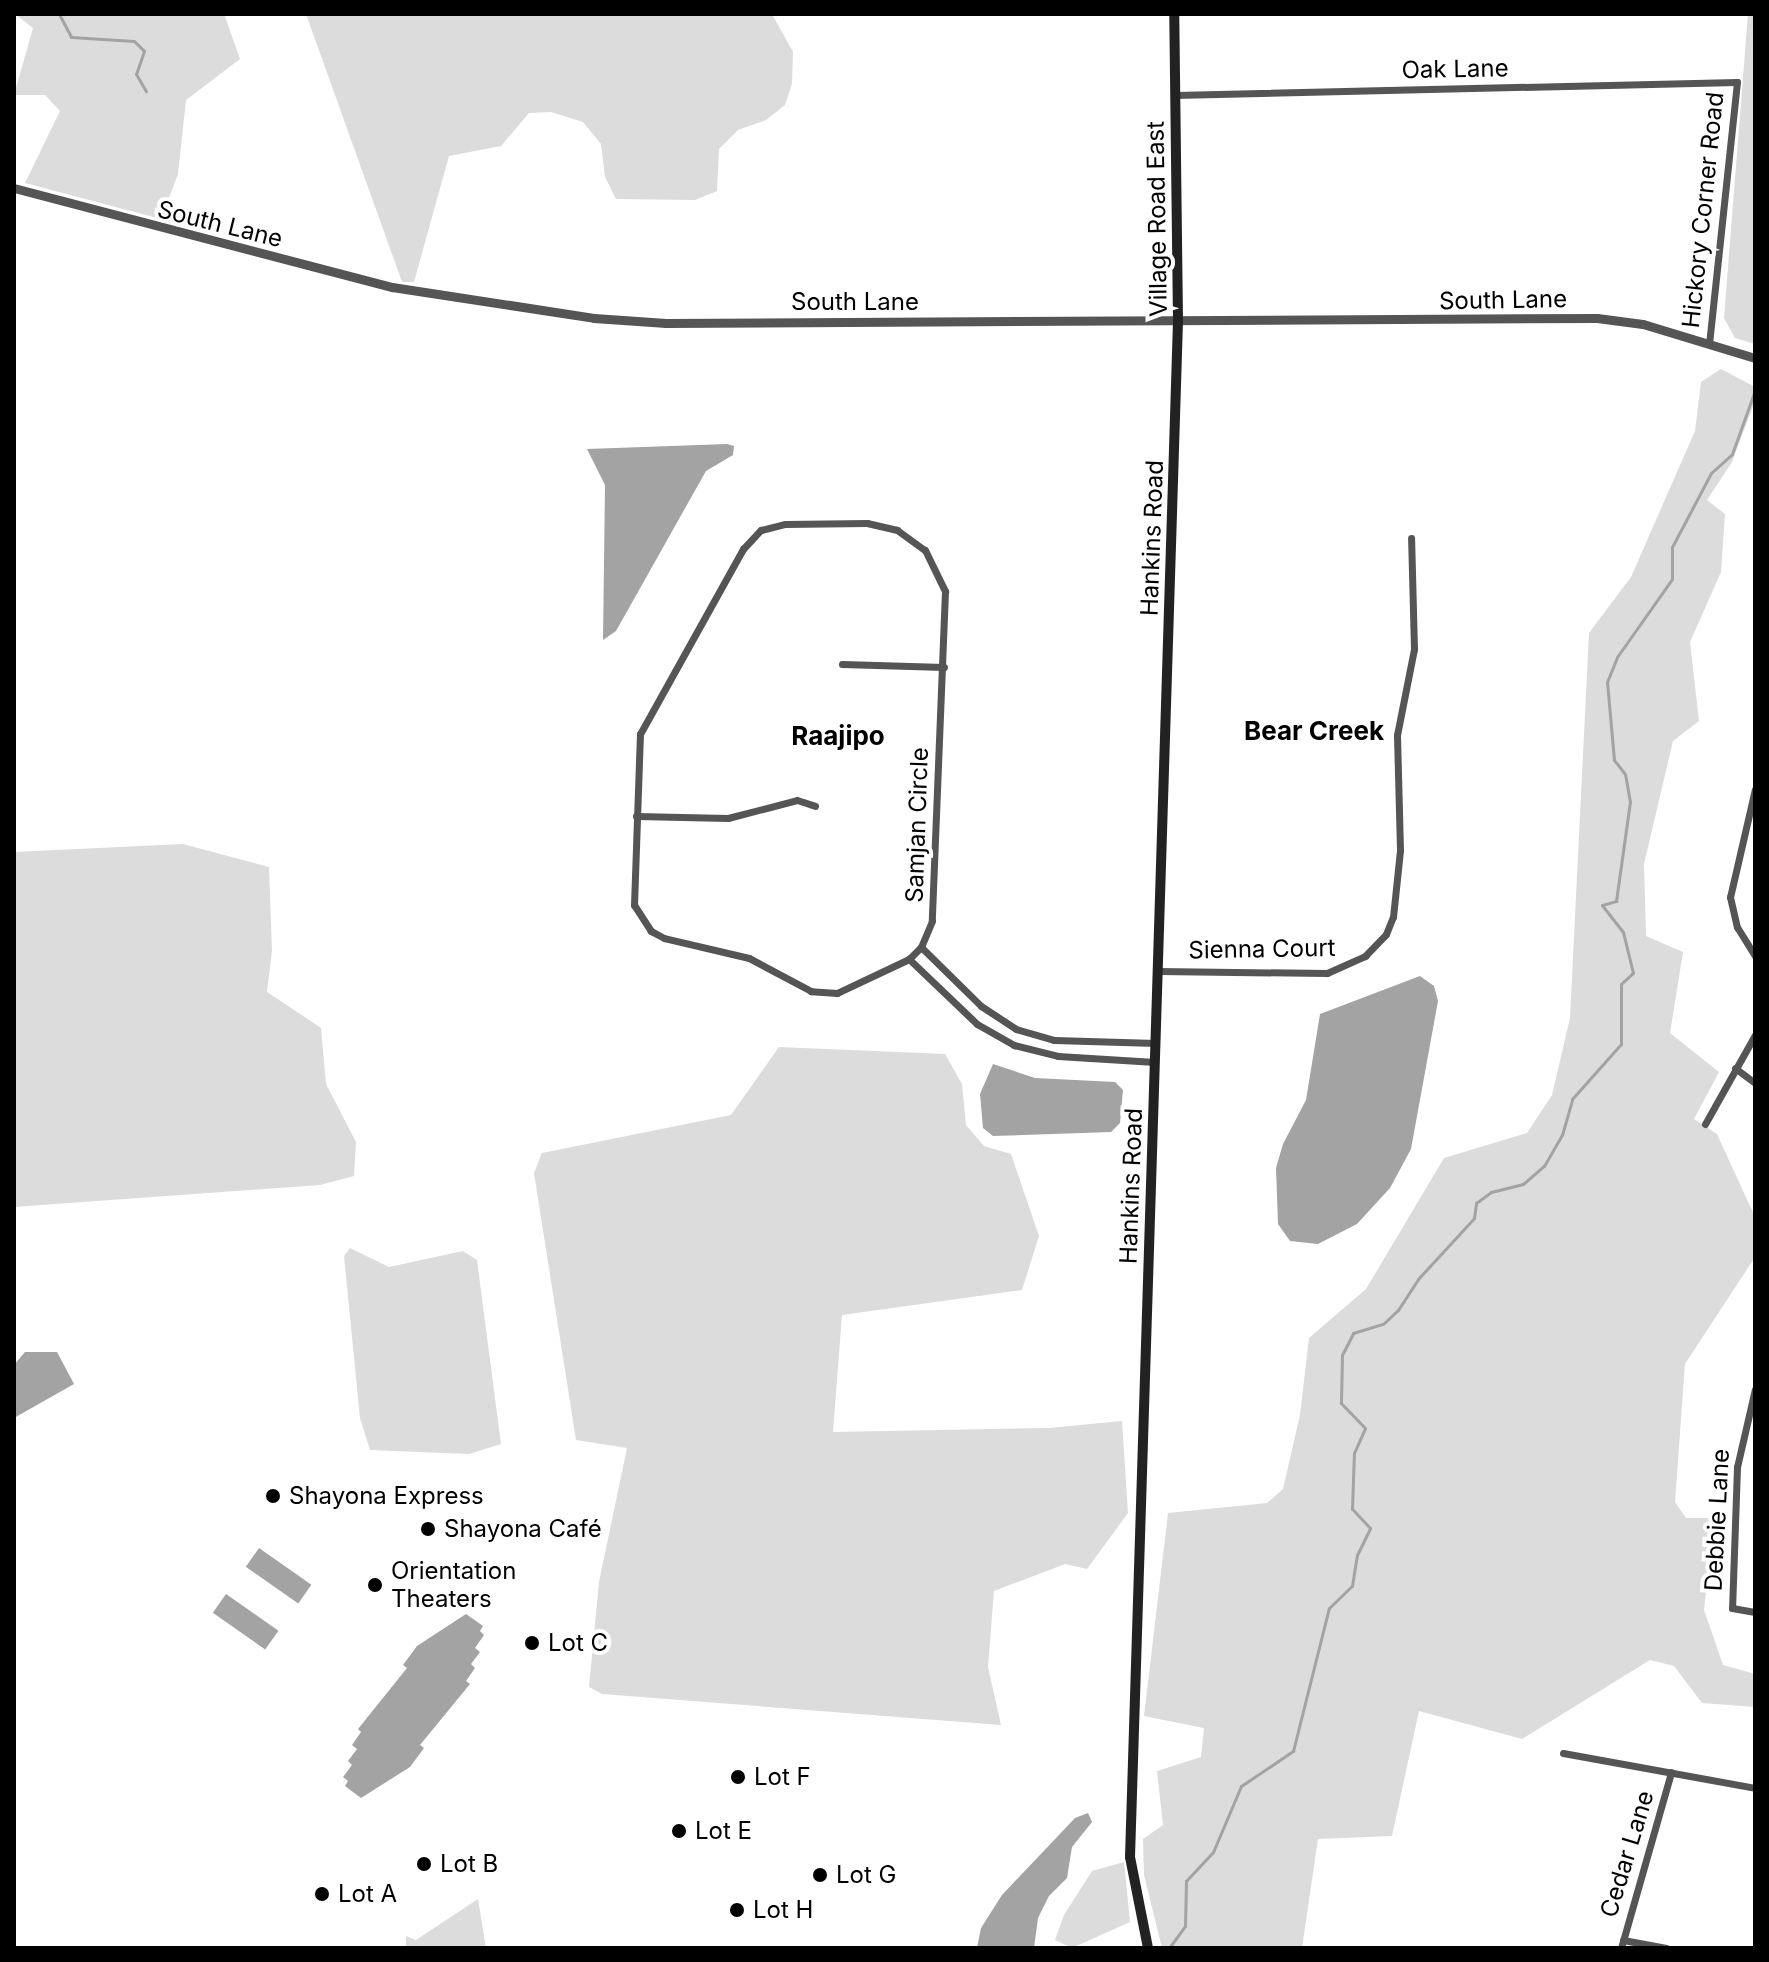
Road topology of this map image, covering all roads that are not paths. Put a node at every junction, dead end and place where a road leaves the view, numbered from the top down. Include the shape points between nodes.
1 (1174, 14) edge
2 (1737, 82) joint
3 (1175, 95) junction
4 (14, 188) edge
5 (1178, 321) junction
6 (1709, 344) junction
7 (1755, 358) edge
8 (1175, 423) joint
9 (1411, 538) dead end
10 (842, 664) dead end
11 (944, 667) junction
12 (1755, 789) edge
13 (815, 806) dead end
14 (636, 816) junction
15 (921, 947) junction
16 (1755, 956) edge
17 (909, 959) junction
18 (1158, 971) junction
19 (1755, 1035) edge
20 (1087, 1042) junction
21 (1156, 1043) junction
22 (1086, 1058) junction
23 (1155, 1062) junction
24 (1735, 1068) junction
25 (1755, 1083) edge
26 (1705, 1124) dead end
27 (1755, 1389) edge
28 (1755, 1612) edge
29 (1563, 1753) dead end
30 (1671, 1772) junction
31 (1755, 1788) edge
32 (1622, 1944) edge
33 (1148, 1948) edge
34 (1666, 1948) edge

1 - 3 main road, Village Road East
2 - 3 street, Oak Lane
2 - 6 street, Hickory Corner Road via 1717,308
3 - 5 main road, Village Road East
4 - 5 street, South Lane via 392,287 594,318 666,323
5 - 6 street, South Lane via 1597,318 1643,324
5 - 8 main road, Village Road East
6 - 7 street, South Lane
8 - 18 main road, Hankins Road
9 - 18 street, Sienna Court via 1414,649 1397,735 1400,850 1393,917 1386,934 1365,956 1327,973
10 - 11 street
11 - 14 street, Samjan Circle via 945,591 933,560 912,538 867,523 785,524 761,530 743,549 640,734
11 - 15 street, Samjan Circle via 935,908
12 - 16 street via 1730,897 1737,927
13 - 14 street via 797,800 728,818
14 - 17 street, Samjan Circle via 634,905 651,931 749,958 824,994 837,993
15 - 17 street, Samjan Circle
15 - 20 street via 996,1018 1035,1035
17 - 22 street via 995,1037 1033,1052
18 - 21 main road, Hankins Road
19 - 24 street
20 - 21 street
20 - 22 street
21 - 23 main road, Hankins Road
22 - 23 street
23 - 33 main road, Hankins Road via 1130,1857
24 - 25 street
24 - 26 street
27 - 28 street, Debbie Lane via 1737,1467 1732,1608
29 - 30 street
30 - 31 street
30 - 32 street, Cedar Lane
32 - 34 street

